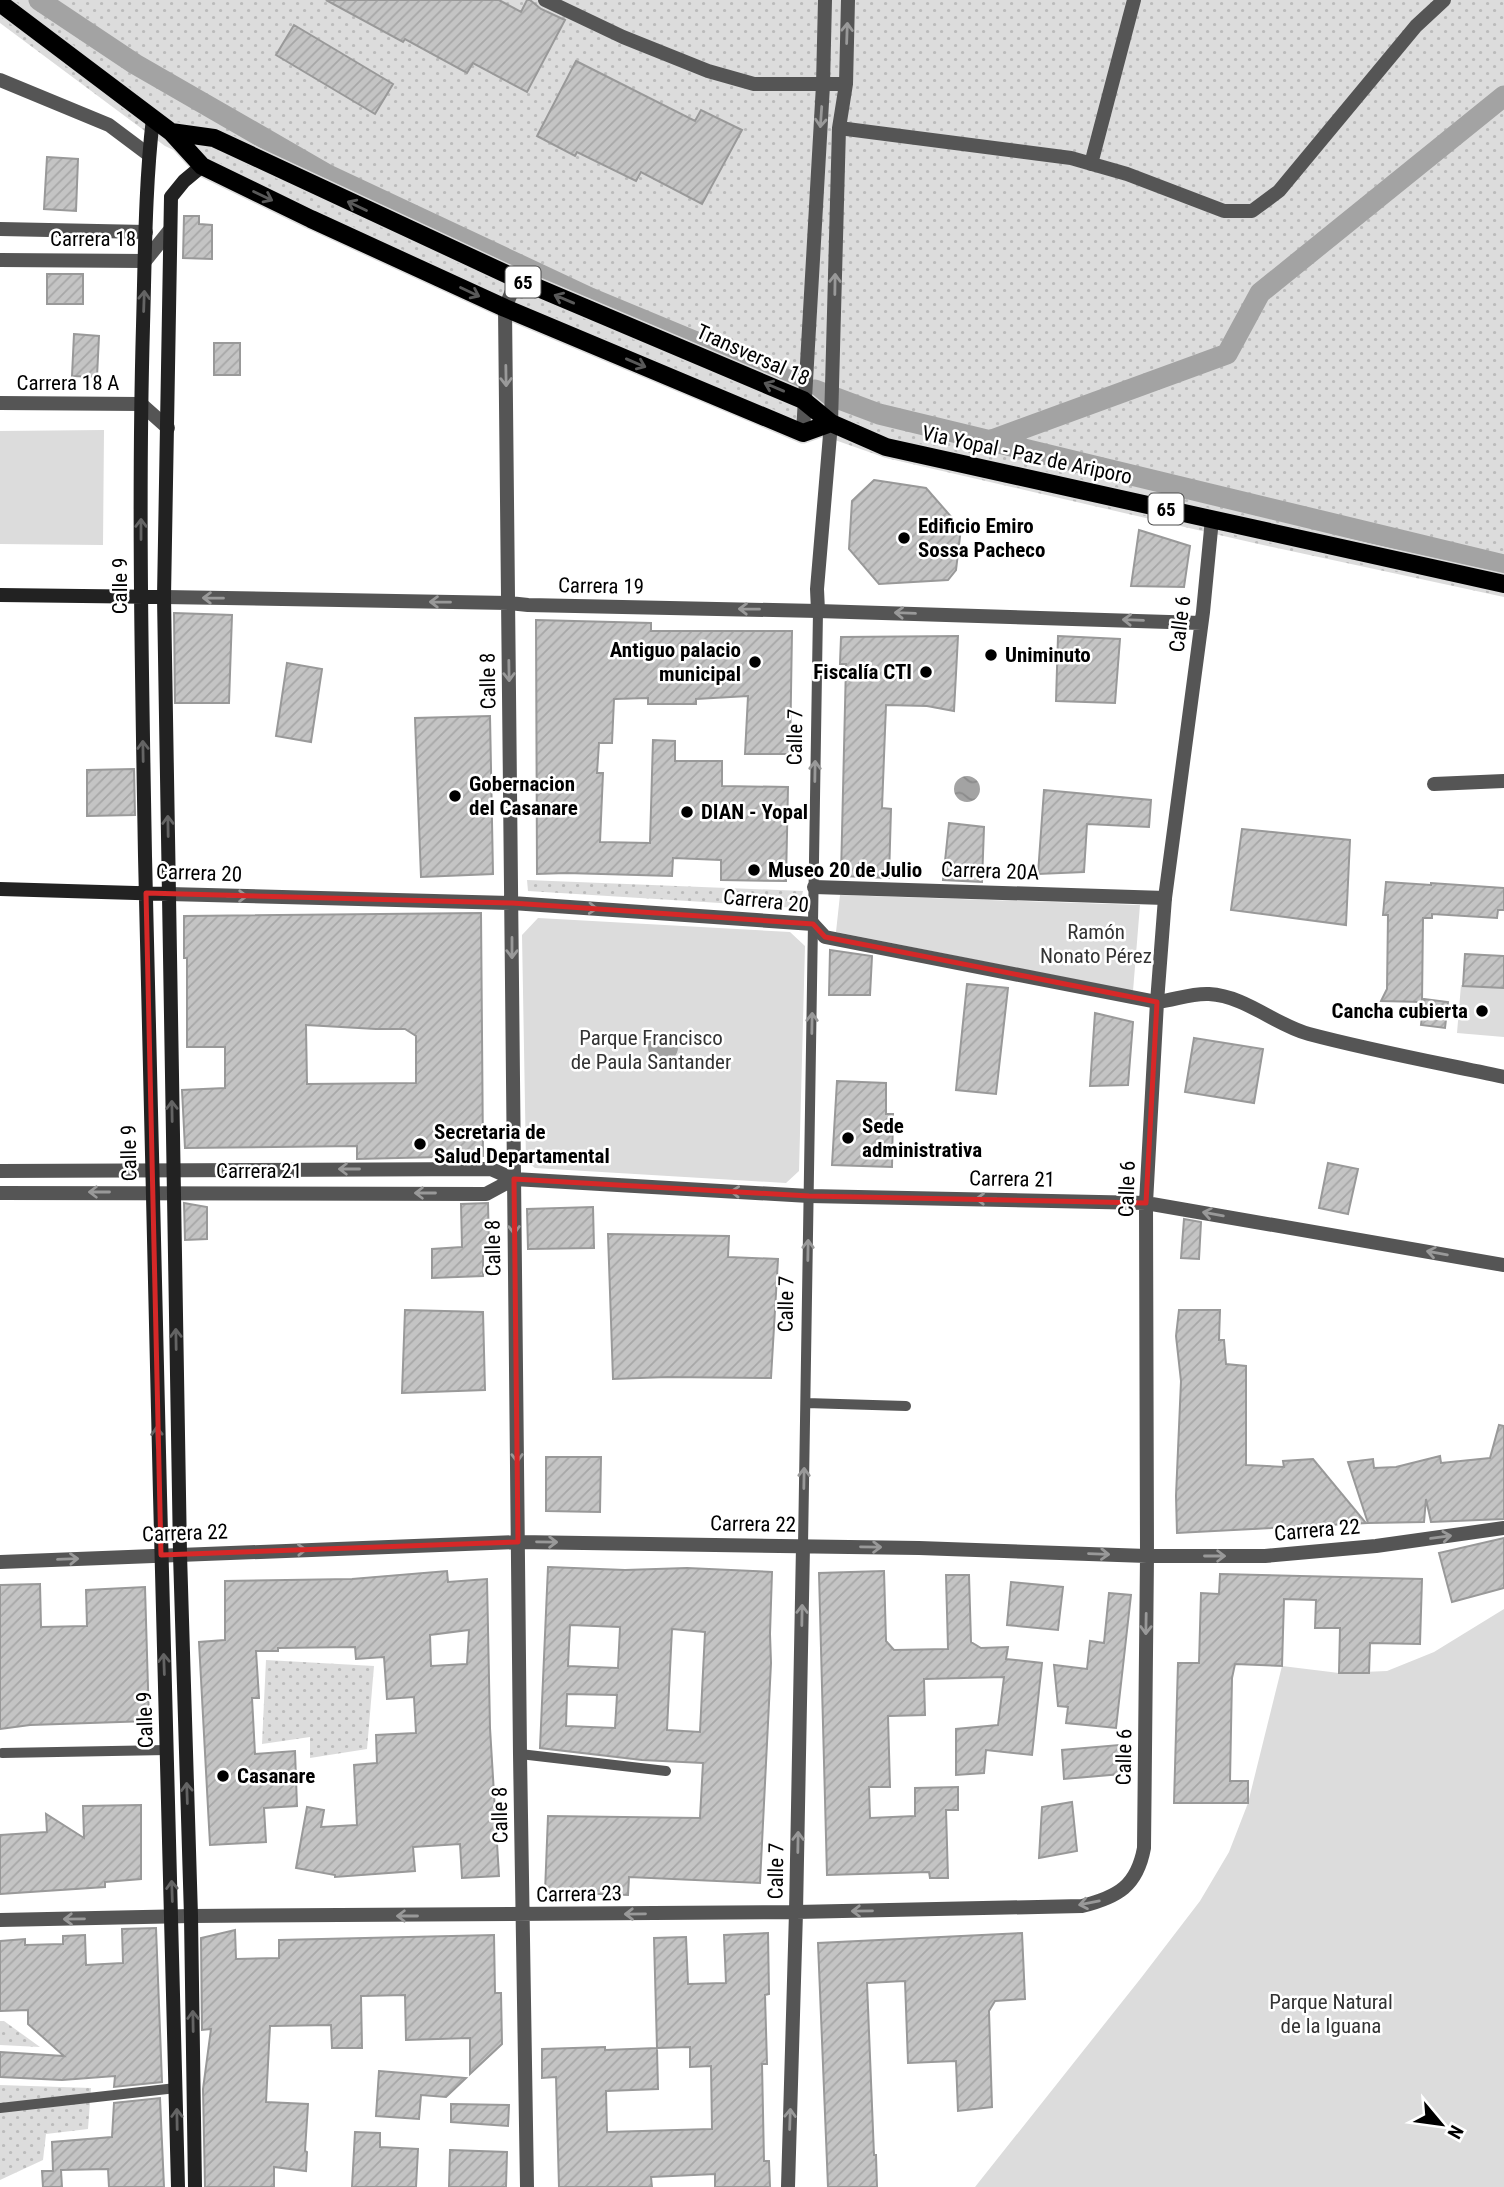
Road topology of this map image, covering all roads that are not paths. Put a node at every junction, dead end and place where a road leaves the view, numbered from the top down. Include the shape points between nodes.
1 (545, 0) edge
2 (825, 0) edge
3 (848, 0) edge
4 (1135, 0) edge
5 (1444, 0) edge
6 (0, 3) edge
7 (0, 80) edge
8 (846, 84) junction
9 (823, 85) junction
10 (153, 118) junction
11 (839, 128) junction
12 (171, 132) junction
13 (149, 155) junction
14 (1091, 164) junction
15 (202, 166) junction
16 (0, 229) edge
17 (170, 229) junction
18 (146, 232) junction
19 (0, 260) edge
20 (145, 261) junction
21 (517, 279) junction
22 (505, 308) junction
23 (803, 400) junction
24 (0, 404) edge
25 (141, 404) junction
26 (831, 422) junction
27 (168, 428) junction
28 (803, 433) junction
29 (1212, 519) junction
30 (1504, 584) edge
31 (0, 595) edge
32 (141, 597) junction
33 (164, 597) junction
34 (509, 603) junction
35 (818, 611) junction
36 (1201, 623) junction
37 (1504, 781) edge
38 (1434, 784) dead end
39 (814, 887) junction
40 (0, 890) edge
41 (146, 892) junction
42 (169, 894) junction
43 (1165, 898) junction
44 (512, 903) junction
45 (813, 924) junction
46 (1157, 1002) junction
47 (1504, 1077) edge
48 (150, 1170) junction
49 (173, 1170) junction
50 (0, 1171) edge
51 (514, 1179) junction
52 (150, 1192) junction
53 (173, 1192) junction
54 (0, 1193) edge
55 (809, 1196) junction
56 (1146, 1202) junction
57 (1504, 1265) edge
58 (806, 1403) junction
59 (906, 1406) dead end
60 (1504, 1528) edge
61 (518, 1542) junction
62 (803, 1546) junction
63 (180, 1554) junction
64 (161, 1555) junction
65 (1147, 1556) junction
66 (0, 1562) edge
67 (167, 1750) junction
68 (2, 1753) edge
69 (520, 1755) junction
70 (666, 1770) dead end
71 (1141, 1864) joint
72 (796, 1912) junction
73 (522, 1915) junction
74 (173, 1916) junction
75 (191, 1916) junction
76 (0, 1920) edge
77 (176, 2088) junction
78 (0, 2108) edge
79 (178, 2187) edge
80 (195, 2187) edge
81 (527, 2187) edge
82 (788, 2187) edge

1 - 9 street via 708,71 754,84
2 - 9 street
8 -> 3 street, Calle 7
4 - 14 street
5 - 14 street via 1416,26 1279,191 1252,211 1224,211
6 - 10 main road, 65
7 - 13 street via 109,125
8 - 9 street
8 - 11 street, Calle 7
9 -> 23 street
10 - 12 main road, 65
10 - 13 main road, Calle 9
11 - 14 street
26 -> 11 street, Calle 7
12 - 15 main road, 65
21 -> 12 main road, Transversal 18 / 65 via 214,138
13 - 18 main road, Calle 9
15 - 17 main road, Calle 9 via 172,197
15 -> 22 main road, 65
16 - 18 street, Carrera 18
17 - 20 street, Carrera 18
17 - 27 main road, Calle 9
18 - 20 main road, Calle 9
19 - 20 street, Carrera 18
25 -> 20 main road, Calle 9
21 - 22 street
23 -> 21 main road, Transversal 18 / 65
22 -> 28 main road, 65
22 -> 34 street, Calle 8
23 - 26 main road, Transversal 18 / 65
23 - 28 street
24 - 25 street, Carrera 18 A
25 - 27 street, Carrera 18 A
32 -> 25 main road, Calle 9
26 - 28 main road
26 - 29 main road, Via Yopal - Paz de Ariporo / 65 via 887,447
26 - 35 street, Calle 7
27 - 33 main road, Calle 9
29 - 30 main road, Via Yopal - Paz de Ariporo / 65
29 - 36 street, Calle 6
31 - 32 main road, Carrera 19
32 - 33 main road, Carrera 19
41 -> 32 main road, Calle 9
34 -> 33 street, Carrera 19
42 -> 33 main road, Calle 9
35 -> 34 street, Carrera 19
34 -> 44 street, Calle 8
36 -> 35 street, Carrera 19
39 -> 35 lane, Calle 7
36 - 43 street, Calle 6
37 - 38 street
39 - 43 street, Carrera 20A
39 - 45 lane, Calle 7
40 - 41 main road, Carrera 20
41 - 42 main road, Carrera 20
41 - 48 main road, Calle 9
42 -> 44 street, Carrera 20
49 -> 42 main road, Calle 9
43 - 46 street, Calle 6
44 -> 45 street, Carrera 20
44 -> 51 street, Calle 8
45 - 46 street, Carrera 20 via 825,936
55 -> 45 lane, Calle 7
46 - 47 street, Carrera 20 via 1213,994 1305,1033
46 - 56 street, Calle 6
48 - 49 street, Carrera 21
48 - 50 street, Carrera 21
48 - 52 main road, Calle 9
51 -> 49 street, Carrera 21 via 491,1169
49 - 53 main road, Calle 9
51 -> 53 street, Carrera 21 via 486,1194
55 -> 51 street, Carrera 21
51 -> 61 street, Calle 8
52 - 53 street, Carrera 21
52 -> 54 street, Carrera 21
64 -> 52 main road, Calle 9
63 -> 53 main road, Calle 9
56 -> 55 street, Carrera 21
58 -> 55 lane, Calle 7
57 -> 56 street, Carrera 21
56 - 65 street, Calle 6
58 - 59 lane
62 -> 58 lane, Calle 7
65 -> 60 street, Carrera 22 via 1265,1556
61 -> 62 street, Carrera 22
63 -> 61 street, Carrera 22
61 - 69 street, Calle 8
62 -> 65 street, Carrera 22
72 -> 62 street, Calle 7
63 - 64 street, Carrera 22
75 -> 63 main road, Calle 9
66 -> 64 street, Carrera 22
67 -> 64 main road, Calle 9
65 -> 71 street, Calle 6
67 - 68 lane
74 -> 67 main road, Calle 9
69 - 70 lane
69 - 73 street, Calle 8
71 -> 72 street, Carrera 23 via 1119,1893 1082,1906
72 -> 73 street, Carrera 23
82 -> 72 street, Calle 7
73 -> 75 street, Carrera 23
73 - 81 street, Calle 8
74 - 75 street, Carrera 23
74 -> 76 street, Carrera 23
74 - 77 main road, Calle 9
80 -> 75 main road, Calle 9
77 - 78 lane
79 -> 77 main road, Calle 9

